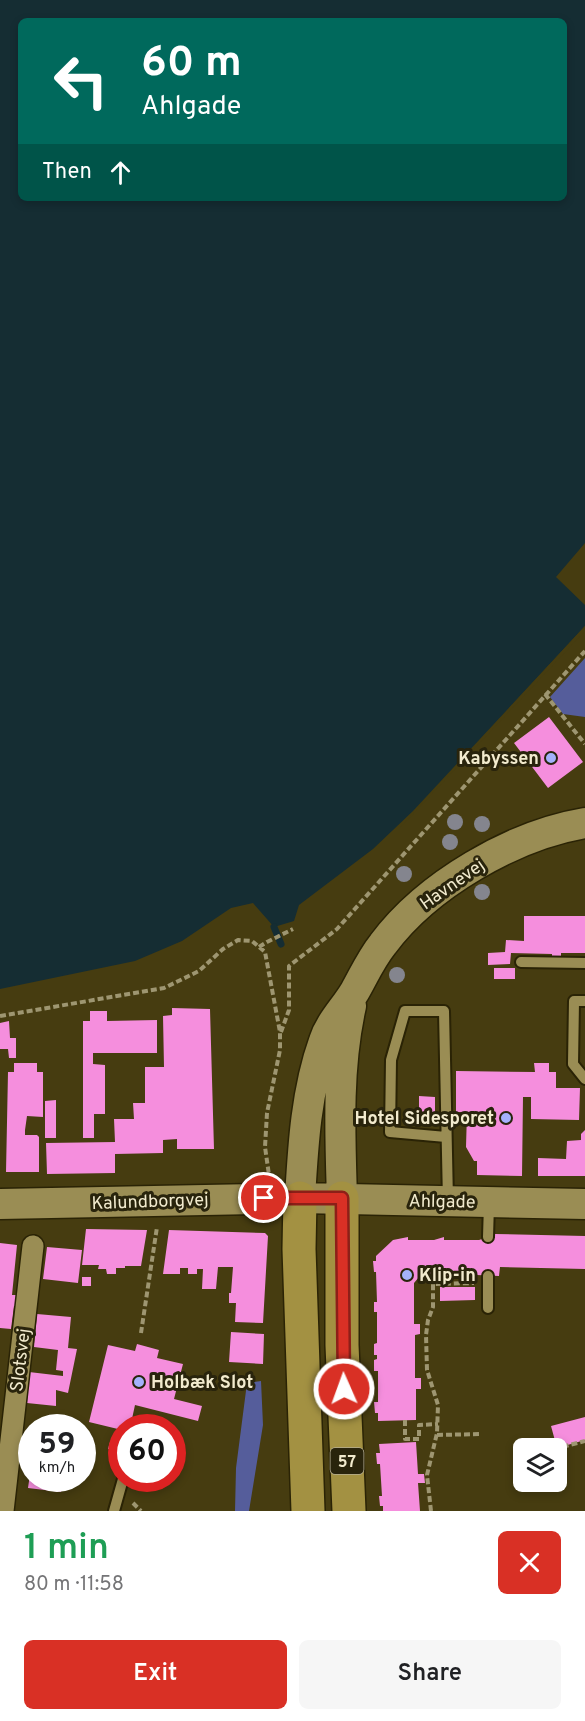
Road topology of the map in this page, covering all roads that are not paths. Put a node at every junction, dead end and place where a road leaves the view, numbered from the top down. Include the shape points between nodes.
1 (585, 823) edge
2 (521, 962) dead end
3 (585, 963) edge
4 (355, 991) junction
5 (585, 1001) edge
6 (585, 1079) edge
7 (446, 1137) junction
8 (286, 1198) junction
9 (342, 1198) junction
10 (448, 1201) junction
11 (489, 1202) junction
12 (0, 1204) edge
13 (585, 1204) edge
14 (488, 1237) dead end
15 (33, 1246) dead end
16 (488, 1279) road end
17 (488, 1308) dead end
18 (119, 1492) edge
19 (3, 1511) edge
20 (114, 1511) edge
21 (308, 1511) edge
22 (349, 1511) edge

1 - 4 street, Havnevej via 514,844 422,903 391,933
2 - 3 lane
4 - 8 street, Havnevej via 324,1040 304,1140
4 - 9 street, Havnevej via 342,1067
5 - 6 lane via 574,1001 573,1064
7 - 7 lane via 444,1011 405,1011 391,1059 390,1132
7 - 10 lane
8 - 9 street, Ahlgade
8 - 12 street, Kalundborgvej
8 - 21 main road, 57 via 299,1249
9 - 10 street, Ahlgade
9 - 22 main road, 57 via 342,1345
10 - 11 street, Ahlgade
11 - 13 street, Ahlgade
11 - 14 lane
15 - 19 street, Slotsvej
16 - 17 lane
18 - 20 lane

